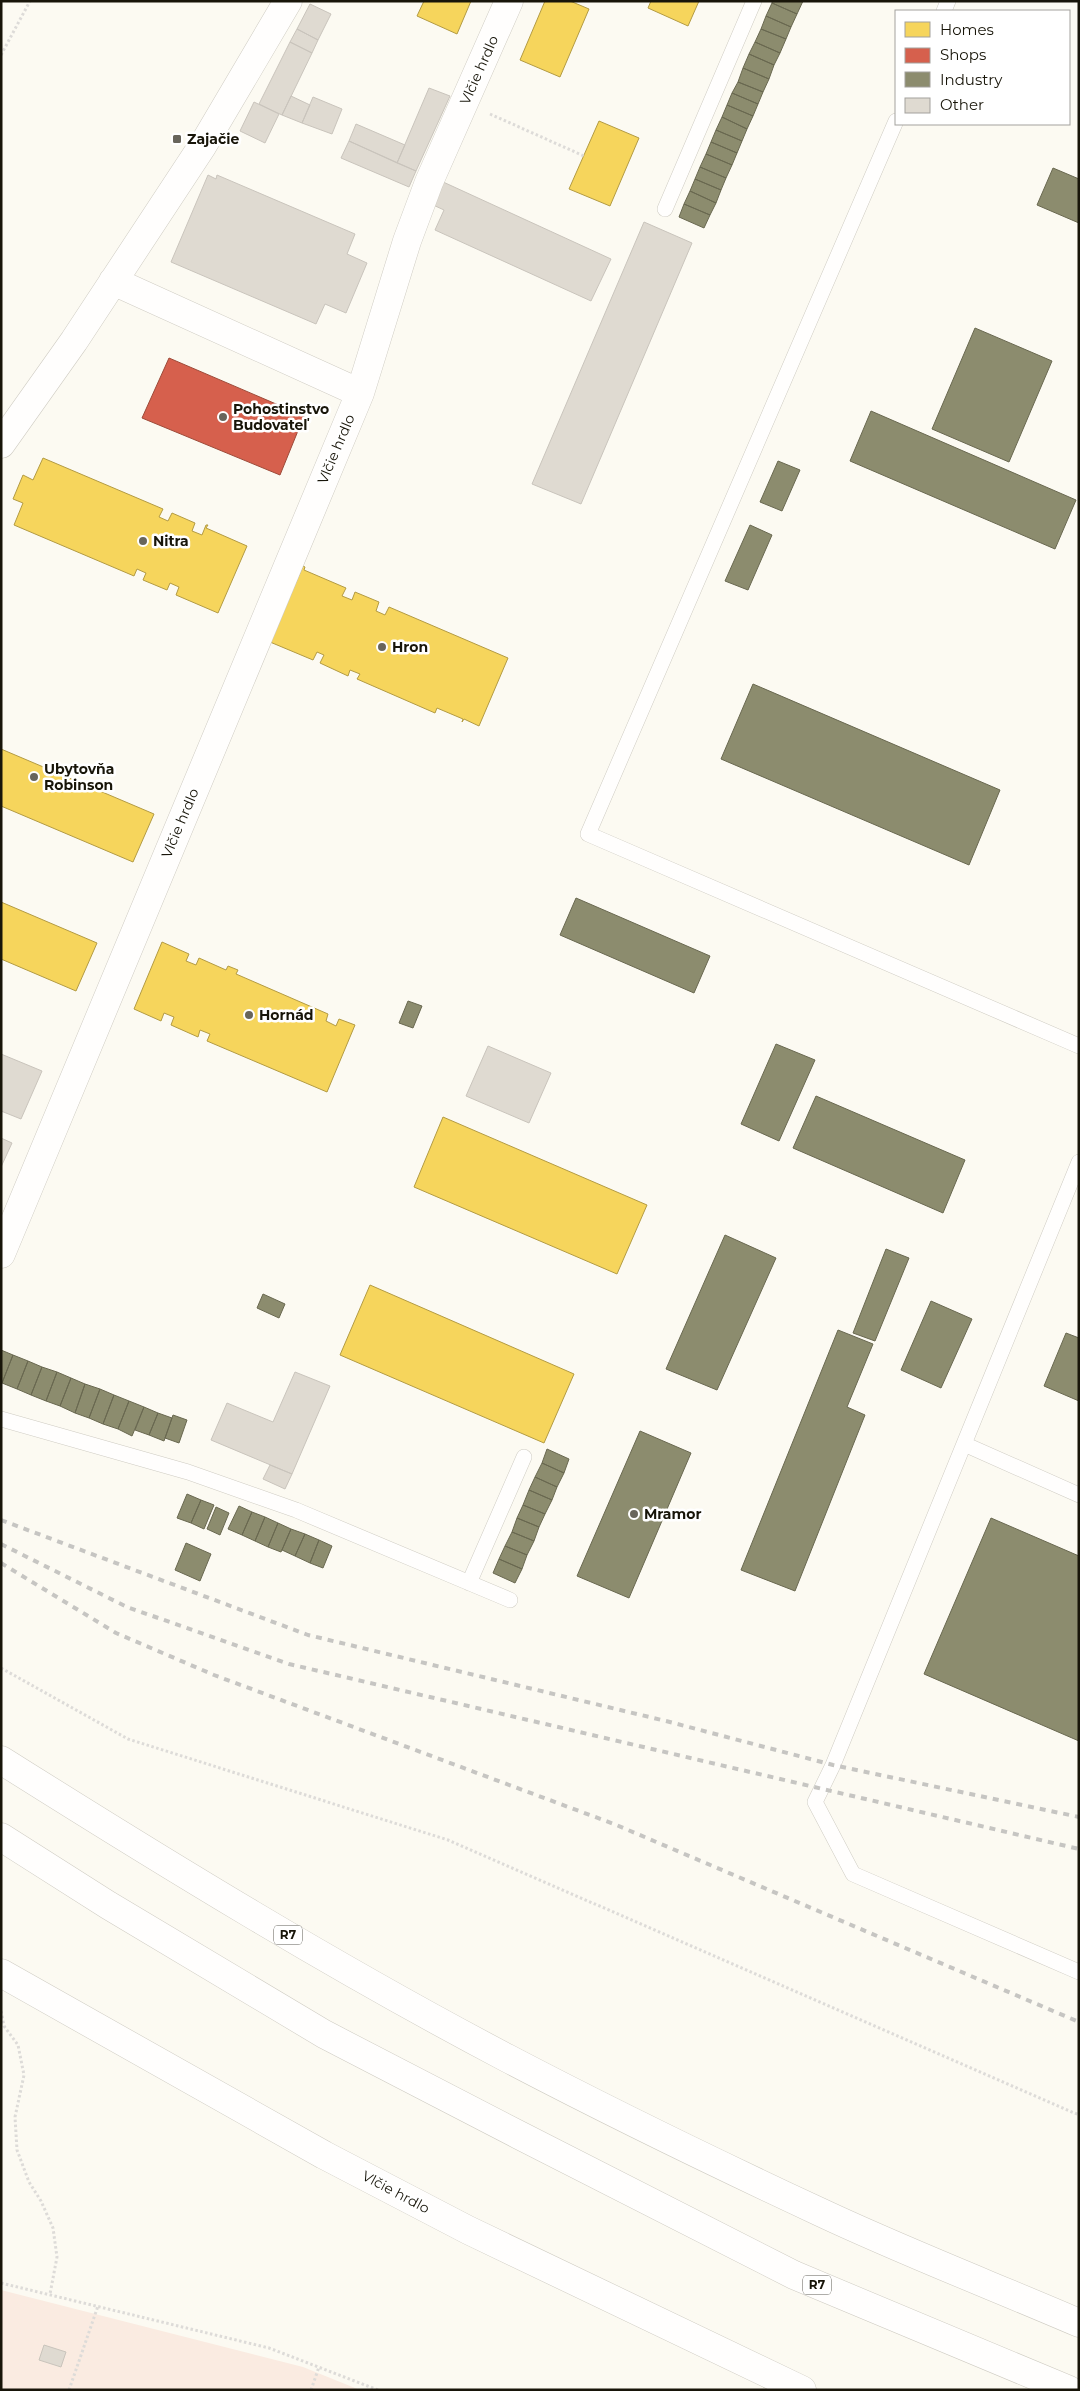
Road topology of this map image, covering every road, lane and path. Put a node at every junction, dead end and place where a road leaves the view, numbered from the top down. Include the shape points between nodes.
1 (30, 1) edge
2 (288, 1) edge
3 (509, 1) edge
4 (754, 1) edge
5 (1, 55) edge
6 (469, 93) junction
7 (895, 123) edge
8 (584, 156) dead end
9 (666, 209) dead end
10 (113, 281) junction
11 (360, 393) junction
12 (1, 444) edge
13 (1079, 1046) edge
14 (1079, 1162) edge
15 (1, 1254) edge
16 (1, 1419) edge
17 (964, 1444) junction
18 (524, 1456) dead end
19 (1079, 1495) edge
20 (469, 1582) junction
21 (510, 1600) dead end
22 (1, 1668) edge
23 (1, 1760) edge
24 (1, 1838) edge
25 (1079, 1972) edge
26 (1, 1973) edge
27 (1, 2011) edge
28 (1079, 2115) edge
29 (1, 2283) edge
30 (50, 2294) junction
31 (98, 2306) junction
32 (1079, 2323) edge
33 (319, 2367) junction
34 (69, 2390) edge
35 (311, 2390) edge
36 (378, 2390) edge
37 (802, 2390) edge
38 (1069, 2390) edge

1 - 5 path
2 - 10 main road via 203,145
3 - 6 main road, Vlčie hrdlo
4 - 9 lane
6 - 8 path
6 - 11 main road, Vlčie hrdlo via 406,241
7 - 13 lane via 588,834
10 - 11 main road
10 - 12 main road
11 - 15 main road, Vlčie hrdlo
14 - 17 lane
16 - 20 lane via 197,1475 296,1510
17 - 19 lane
17 - 25 lane via 815,1802 853,1874
18 - 20 lane
20 - 21 lane
22 - 28 path via 128,1739 448,1840
23 - 32 main road, R7 via 146,1851 504,2057 822,2213
24 - 38 main road, R7 via 324,2034 519,2135 794,2275
26 - 37 main road, Vlčie hrdlo via 324,2155 468,2230
27 - 30 path via 4,2026 18,2045 24,2075 15,2117 17,2150 29,2182 53,2228 57,2257
29 - 30 path
30 - 31 path
31 - 33 path via 269,2348
31 - 34 path
33 - 35 path
33 - 36 path

